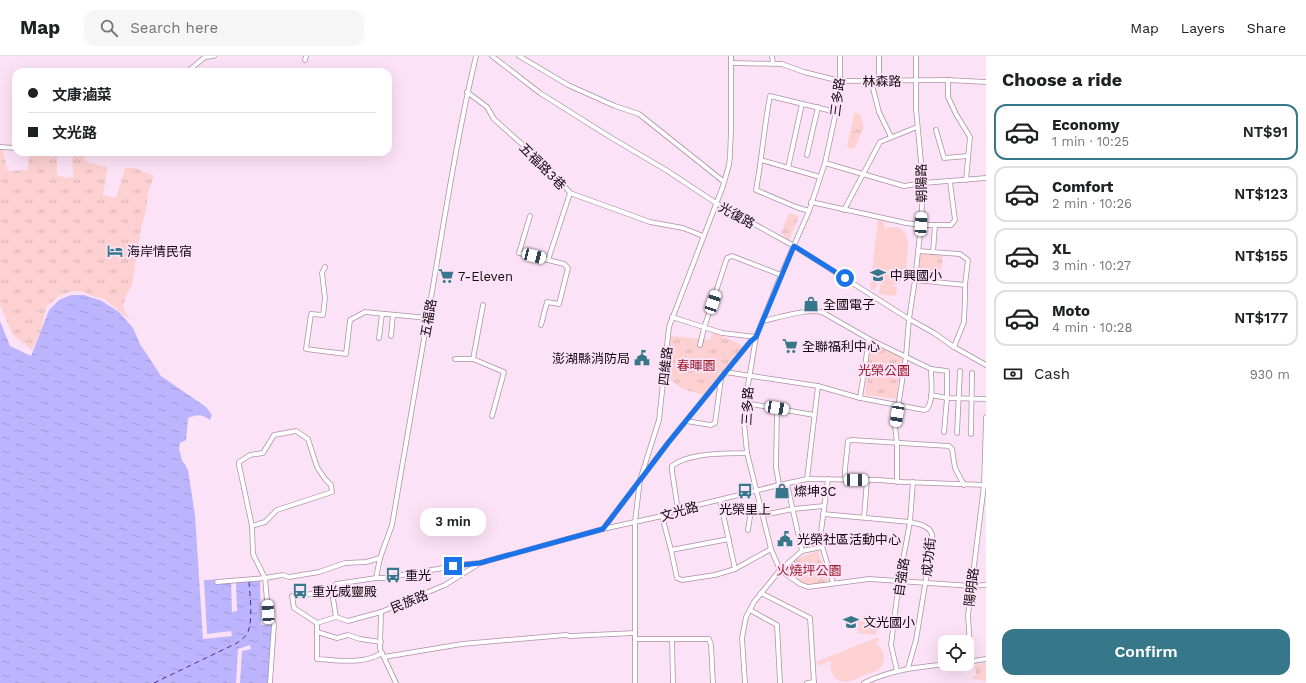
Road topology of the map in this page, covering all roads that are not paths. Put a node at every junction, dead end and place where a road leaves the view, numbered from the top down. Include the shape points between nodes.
1 (214, 56) edge
2 (476, 56) edge
3 (492, 56) edge
4 (519, 56) edge
5 (731, 56) edge
6 (772, 56) edge
7 (840, 56) edge
8 (879, 56) edge
9 (916, 56) edge
10 (732, 63) junction
11 (773, 63) junction
12 (192, 68) edge
13 (879, 80) junction
14 (915, 80) junction
15 (948, 80) junction
16 (840, 81) junction
17 (871, 81) junction
18 (986, 82) edge
19 (467, 92) junction
20 (802, 104) junction
21 (818, 108) junction
22 (836, 112) junction
23 (917, 127) junction
24 (936, 130) dead end
25 (891, 137) junction
26 (0, 148) edge
27 (12, 148) edge
28 (807, 155) dead end
29 (968, 156) junction
30 (761, 160) junction
31 (824, 163) junction
32 (788, 168) junction
33 (862, 175) junction
34 (820, 177) junction
35 (986, 178) edge
36 (966, 180) junction
37 (724, 182) junction
38 (950, 182) junction
39 (923, 183) junction
40 (570, 193) junction
41 (811, 202) junction
42 (716, 203) junction
43 (844, 210) junction
44 (808, 211) junction
45 (530, 216) dead end
46 (921, 224) junction
47 (935, 225) junction
48 (703, 236) junction
49 (794, 246) junction
50 (918, 251) junction
51 (933, 252) junction
52 (548, 260) junction
53 (325, 267) dead end
54 (781, 275) junction
55 (915, 280) junction
56 (965, 285) junction
57 (483, 305) dead end
58 (382, 314) junction
59 (393, 315) junction
60 (672, 317) junction
61 (428, 318) junction
62 (909, 319) junction
63 (763, 321) junction
64 (541, 325) dead end
65 (704, 328) junction
66 (391, 336) dead end
67 (756, 337) junction
68 (379, 338) dead end
69 (869, 339) junction
70 (700, 346) dead end
71 (954, 347) junction
72 (906, 356) junction
73 (455, 359) dead end
74 (473, 359) junction
75 (986, 365) edge
76 (931, 369) junction
77 (960, 371) dead end
78 (725, 372) junction
79 (972, 373) dead end
80 (749, 375) junction
81 (721, 378) junction
82 (818, 386) junction
83 (931, 395) junction
84 (860, 398) junction
85 (947, 398) junction
86 (959, 398) junction
87 (971, 399) junction
88 (986, 399) edge
89 (745, 403) junction
90 (898, 404) junction
91 (777, 408) junction
92 (814, 415) junction
93 (492, 416) dead end
94 (986, 417) edge
95 (686, 421) junction
96 (944, 432) dead end
97 (957, 433) dead end
98 (971, 434) dead end
99 (897, 443) junction
100 (748, 453) junction
101 (828, 479) junction
102 (640, 480) junction
103 (807, 480) junction
104 (845, 480) junction
105 (867, 480) junction
106 (897, 482) junction
107 (913, 482) junction
108 (787, 484) junction
109 (779, 485) junction
110 (964, 485) junction
111 (985, 485) edge
112 (756, 490) junction
113 (720, 500) junction
114 (824, 506) junction
115 (761, 508) junction
116 (794, 509) junction
117 (678, 510) junction
118 (823, 514) junction
119 (763, 515) junction
120 (662, 516) junction
121 (864, 517) junction
122 (635, 522) junction
123 (910, 522) junction
124 (252, 526) junction
125 (603, 529) junction
126 (748, 530) dead end
127 (729, 539) junction
128 (822, 547) junction
129 (772, 549) junction
130 (671, 550) junction
131 (802, 551) junction
132 (380, 558) junction
133 (480, 563) junction
134 (735, 569) junction
135 (780, 570) junction
136 (266, 578) junction
137 (376, 578) junction
138 (900, 580) junction
139 (217, 582) dead end
140 (925, 582) junction
141 (833, 583) junction
142 (986, 585) edge
143 (972, 586) junction
144 (332, 592) junction
145 (761, 594) junction
146 (750, 610) junction
147 (381, 612) junction
148 (336, 617) junction
149 (317, 623) junction
150 (317, 632) junction
151 (635, 633) junction
152 (968, 635) edge
153 (635, 639) junction
154 (672, 639) junction
155 (381, 642) junction
156 (383, 655) junction
157 (986, 659) edge
158 (974, 661) edge
159 (938, 665) edge
160 (908, 668) junction
161 (897, 670) junction
162 (270, 683) edge
163 (396, 683) edge
164 (635, 683) edge
165 (673, 683) edge
166 (713, 683) edge
167 (745, 683) edge
168 (780, 683) edge
169 (807, 683) edge
170 (814, 683) edge
171 (864, 683) edge

1 - 12 street via 205,57
2 - 19 street, 五福路
3 - 42 street, 光復路 via 540,93
4 - 37 street via 568,85 639,114
5 - 10 street, 四維路
6 - 11 street
7 - 16 street, 三多路
8 - 13 street
9 - 14 street, 朝陽路
10 - 11 street, 林森路
10 - 37 street, 四維路 via 730,156
11 - 16 street, 林森路
13 - 14 street, 林森路
13 - 17 street, 林森路
14 - 15 street, 林森路
14 - 23 street, 朝陽路
15 - 18 street, 林森路
15 - 29 street via 948,97 970,137
16 - 17 street, 林森路
16 - 22 street, 三多路
17 - 25 street via 879,112
19 - 40 street, 五福路3巷 via 487,107 494,119 553,172 552,176
19 - 61 street, 五福路
20 - 21 street
20 - 30 street via 770,96
20 - 32 street
21 - 22 street
21 - 28 street
22 - 31 street, 三多路
23 - 25 street
23 - 39 street, 朝陽路
24 - 29 street via 944,158
25 - 33 street via 880,142
26 - 27 street
29 - 36 street
30 - 32 street
30 - 44 street via 756,190
31 - 33 street
31 - 34 street, 三多路
32 - 34 street
33 - 39 street via 904,186
33 - 43 street
34 - 41 street, 三多路
35 - 36 street
36 - 38 street
37 - 42 street, 四維路
38 - 39 street
38 - 47 street via 955,220 951,225
39 - 46 street, 朝陽路
40 - 48 street, 五福路3巷 via 650,222 683,228
40 - 52 street
41 - 43 street
41 - 44 street, 三多路
42 - 48 street, 四維路
42 - 49 street, 光復路
43 - 46 street
44 - 49 street, 三多路
45 - 52 street via 519,253
46 - 47 street
46 - 50 street, 朝陽路
47 - 51 street
48 - 60 street, 四維路
49 - 54 street, 三多路
49 - 62 street, 光復路
50 - 51 street
50 - 55 street, 朝陽路
51 - 56 street via 960,254 968,260
52 - 64 street via 564,264 568,268 559,304 547,302
53 - 58 street via 322,273 325,298 323,315 312,314 306,349 346,354 350,320 365,312
54 - 63 street, 三多路
54 - 65 street via 732,256 727,258
55 - 56 street
55 - 62 street, 朝陽路
56 - 71 street via 964,322
57 - 74 street
58 - 59 street
58 - 68 street
59 - 61 street
59 - 66 street
60 - 65 street
60 - 102 street, 四維路 via 659,420
61 - 132 street, 五福路 via 392,525
62 - 71 street, 光復路
62 - 72 street, 朝陽路
63 - 67 street, 三多路
63 - 69 street via 815,311 822,312
65 - 67 street
65 - 70 street
67 - 78 street
67 - 80 street, 三多路
69 - 72 street
69 - 84 street
71 - 75 street, 光復路
72 - 76 street
72 - 90 street, 朝陽路
73 - 74 street
74 - 93 street via 504,372
76 - 83 street
76 - 85 street via 947,371
77 - 86 street
78 - 80 street
78 - 81 street
79 - 87 street
80 - 82 street
80 - 89 street, 三多路
81 - 95 street
81 - 95 street via 715,423 711,425
82 - 84 street
82 - 92 street
83 - 85 street
83 - 90 street via 929,406 924,410
84 - 90 street
85 - 86 street
85 - 96 street
86 - 87 street
86 - 97 street
87 - 88 street
87 - 98 street
89 - 91 street
89 - 100 street, 三多路 via 744,422
90 - 99 street, 朝陽路 via 895,426
91 - 92 street
91 - 109 street via 776,467
92 - 103 street
94 - 111 street, 陽明路
95 - 102 street
99 - 104 street via 852,440 848,442
99 - 106 street, 朝陽路
99 - 110 street via 950,446 955,468
100 - 112 street, 三多路
100 - 117 street via 702,455 677,462 672,466
101 - 103 street, 文光路
101 - 104 street, 文光路
101 - 114 street
102 - 122 street, 四維路
102 - 125 street
103 - 108 street, 文光路
104 - 105 street, 文光路
105 - 106 street, 文光路
105 - 121 street
106 - 107 street, 文光路
107 - 110 street, 文光路
107 - 123 street, 自強路
108 - 109 street, 文光路
108 - 116 street
109 - 112 street, 文光路
110 - 111 street, 文光路
111 - 143 street, 陽明路
112 - 113 street, 文光路
112 - 115 street, 三多路
113 - 117 street, 文光路
113 - 127 street
114 - 116 street
114 - 118 street
115 - 119 street, 三多路
115 - 126 street via 752,510
116 - 119 street
116 - 131 street
117 - 120 street, 文光路
118 - 121 street, 成功街
118 - 128 street via 820,539
119 - 129 street, 三多路
120 - 122 street, 文光路
120 - 130 street
121 - 123 street, 成功街
122 - 125 street, 文光路
122 - 151 street, 四維路
123 - 138 street, 自強路
123 - 140 street, 成功街 via 922,525 932,534
124 - 124 street via 239,462 250,455 263,453 274,435 296,431 308,438 317,467 331,485 332,492 277,510 264,522
124 - 136 street via 253,554
125 - 133 street, 文光路
127 - 130 street
127 - 134 street
128 - 131 street
128 - 141 street
129 - 134 street
129 - 135 street, 三多路
130 - 134 street via 677,578 682,580
131 - 135 street
132 - 136 street via 345,563 319,572
132 - 137 street, 五福路
133 - 137 street, 文光路
133 - 147 street, 民族路 via 445,585
135 - 141 street via 808,587
135 - 145 street
136 - 139 street
136 - 162 street via 268,612 274,624
137 - 144 street, 文光路 via 336,584
138 - 140 street
138 - 141 street via 869,579
138 - 161 street, 自強路 via 891,645
140 - 143 street
140 - 160 street, 成功街 via 916,640
142 - 143 street
143 - 152 street, 陽明路
144 - 148 street
144 - 149 street via 292,596 294,608
145 - 146 street
145 - 170 street via 810,618
146 - 167 street via 742,638
146 - 168 street via 777,625
147 - 148 street via 348,621
147 - 155 street, 民族路
148 - 149 street
149 - 150 street
150 - 155 street via 337,638 348,635
150 - 156 street via 317,659 357,661
151 - 153 street, 四維路
151 - 156 street via 566,635 462,644
153 - 154 street
153 - 164 street, 四維路
154 - 165 street
154 - 166 street via 709,639
155 - 156 street, 民族路 via 380,649
156 - 163 street, 民族路
157 - 158 street
159 - 160 street
160 - 161 street
161 - 171 street
169 - 170 street

